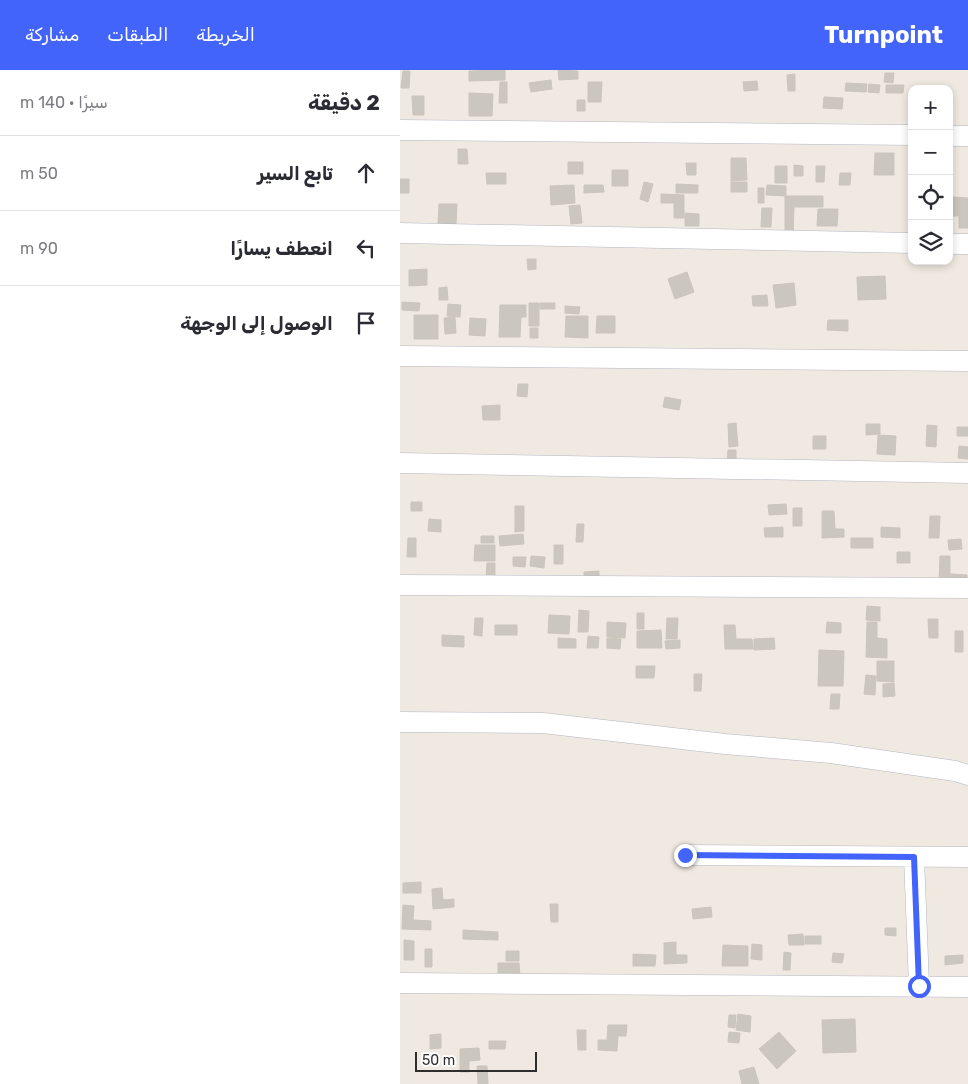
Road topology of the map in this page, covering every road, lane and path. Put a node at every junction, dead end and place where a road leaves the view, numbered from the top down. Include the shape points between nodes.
1 (400, 130) edge
2 (908, 136) edge
3 (953, 136) edge
4 (968, 136) edge
5 (400, 234) edge
6 (908, 243) edge
7 (953, 244) edge
8 (968, 244) edge
9 (400, 356) edge
10 (968, 361) edge
11 (400, 463) edge
12 (968, 473) edge
13 (400, 585) edge
14 (968, 588) edge
15 (400, 722) edge
16 (968, 775) edge
17 (685, 855) dead end
18 (914, 857) junction
19 (968, 857) edge
20 (400, 983) edge
21 (919, 986) junction
22 (968, 987) edge

1 - 2 street
3 - 4 street
5 - 6 street
7 - 8 street
9 - 10 street
11 - 12 street
13 - 14 street
15 - 16 street via 543,723 831,753
17 - 18 street
18 - 19 street
18 - 21 street
20 - 21 street
21 - 22 street

